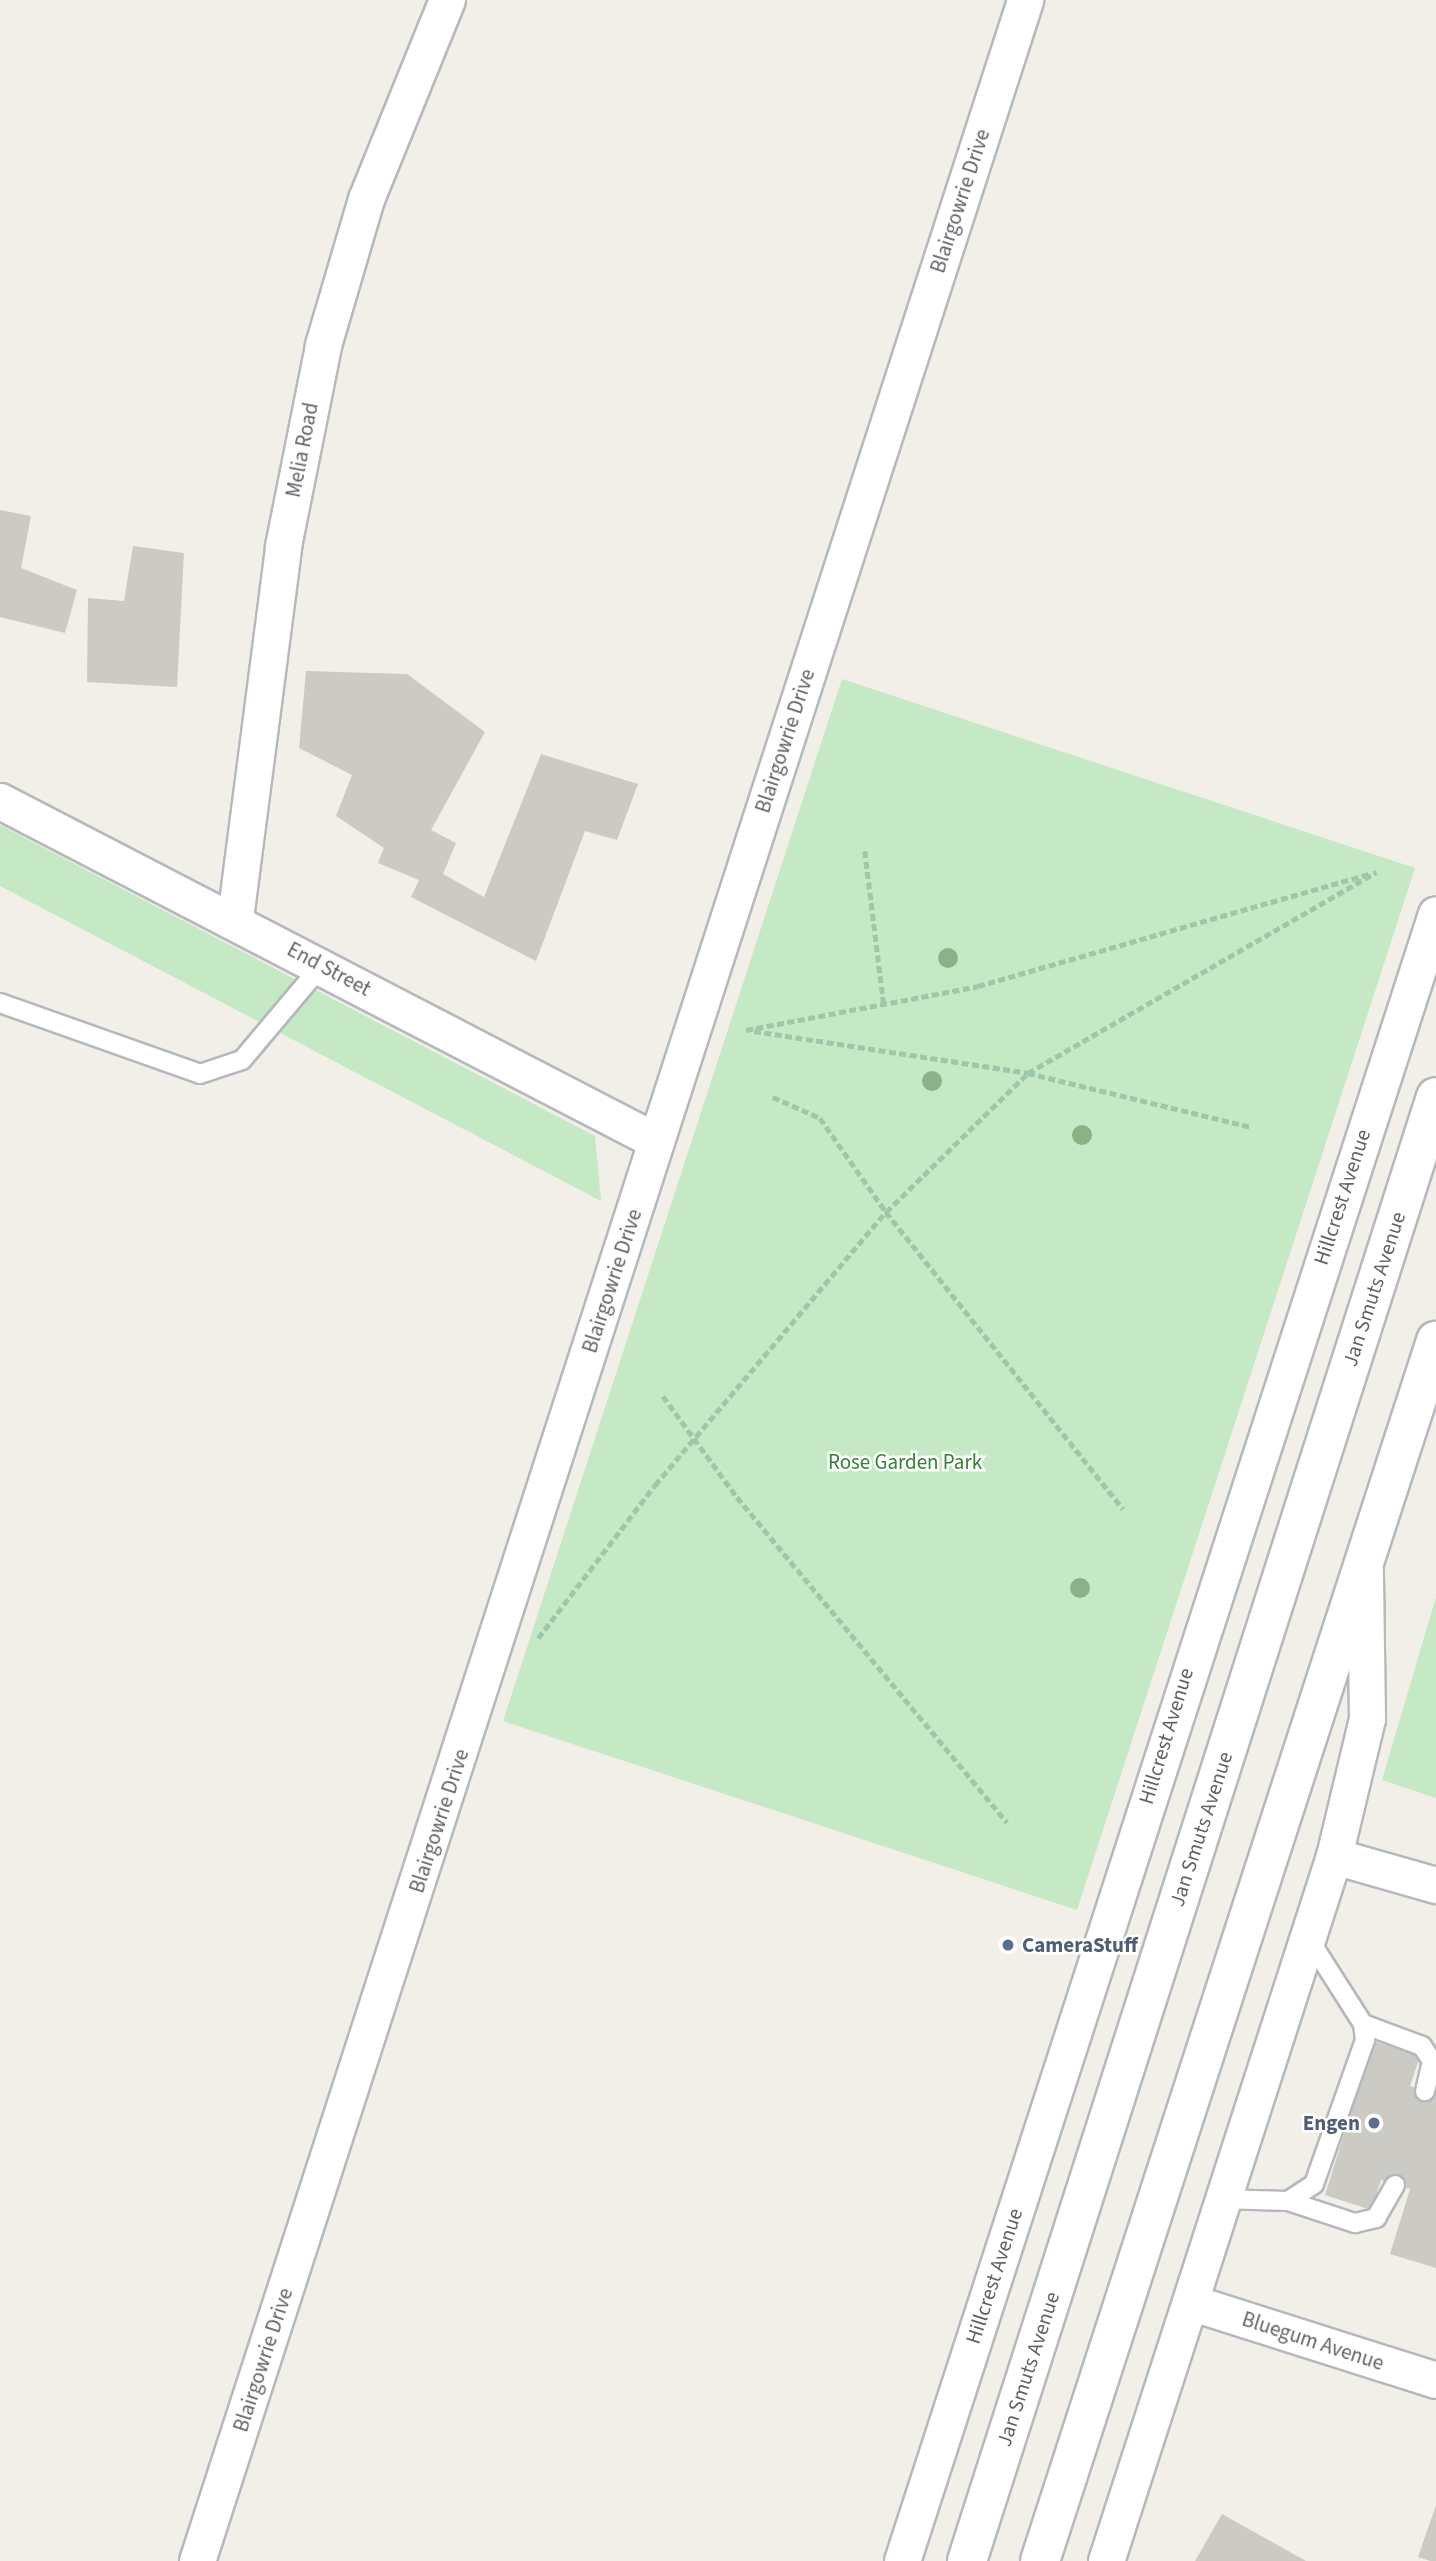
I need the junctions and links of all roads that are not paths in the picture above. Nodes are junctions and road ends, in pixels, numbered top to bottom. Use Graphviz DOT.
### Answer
graph roads {
  1 [pos="447,0"];
  2 [pos="1025,0"];
  3 [pos="0,801"];
  4 [pos="1436,914"];
  5 [pos="235,918"];
  6 [pos="322,965"];
  7 [pos="0,1003"];
  8 [pos="1436,1097"];
  9 [pos="656,1141"];
  10 [pos="1436,1341"];
  11 [pos="1365,1549"];
  12 [pos="1334,1856"];
  13 [pos="1436,1885"];
  14 [pos="1305,1933"];
  15 [pos="1363,2024"];
  16 [pos="1425,2091"];
  17 [pos="1395,2185"];
  18 [pos="1219,2200"];
  19 [pos="1288,2201"];
  20 [pos="1190,2302"];
  21 [pos="1436,2380"];
  22 [pos="197,2561"];
  23 [pos="902,2561"];
  24 [pos="967,2561"];
  25 [pos="1040,2561"];
  26 [pos="1106,2561"];
  1 -- 5 [label="street, Melia Road"];
  2 -- 9 [label="street, Blairgowrie Drive"];
  3 -- 5 [label="street, End Street"];
  4 -- 23 [label="street, Hillcrest Avenue"];
  5 -- 6 [label="street, End Street"];
  6 -- 7 [label="lane"];
  6 -- 9 [label="street, End Street"];
  8 -- 24 [label="main road, Jan Smuts Avenue"];
  9 -- 22 [label="street, Blairgowrie Drive"];
  10 -- 11 [label="main road"];
  11 -- 12 [label="street"];
  11 -- 25 [label="main road"];
  12 -- 13 [label="street"];
  12 -- 14 [label="street"];
  14 -- 15 [label="lane"];
  14 -- 18 [label="street"];
  15 -- 16 [label="lane"];
  15 -- 19 [label="lane"];
  17 -- 19 [label="lane"];
  18 -- 19 [label="lane"];
  18 -- 20 [label="street"];
  20 -- 21 [label="street, Bluegum Avenue"];
  20 -- 26 [label="street"];
}
